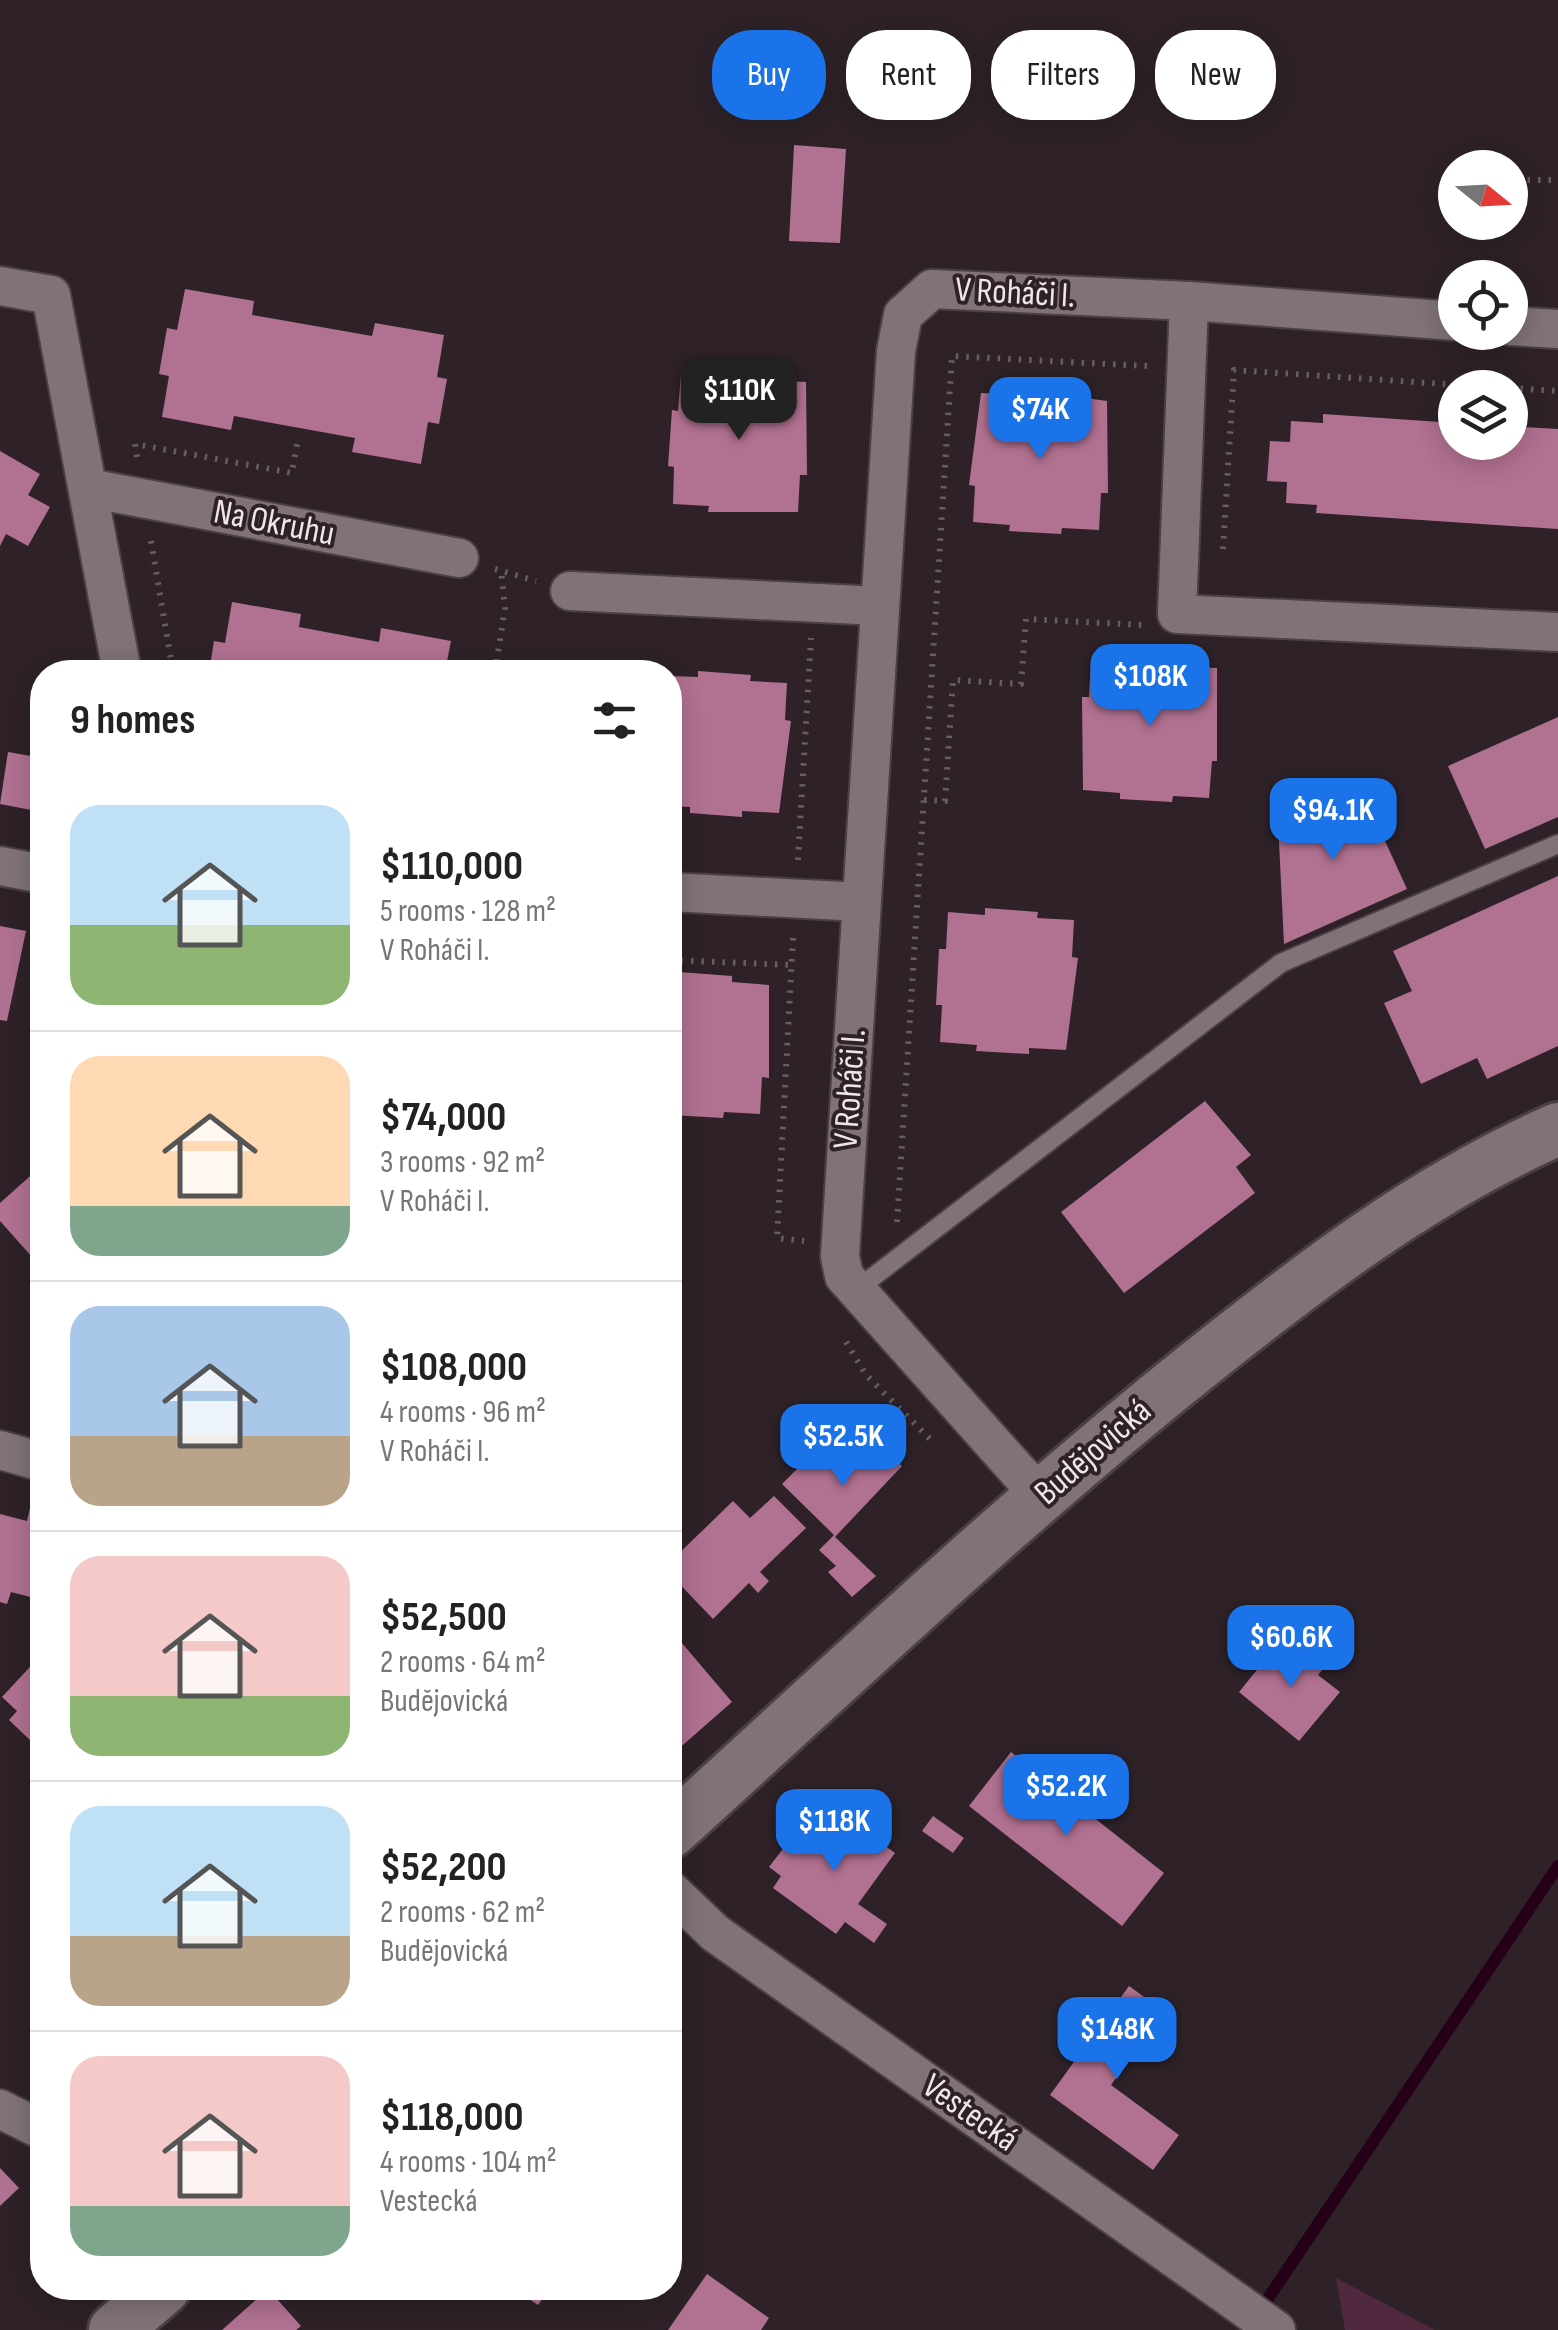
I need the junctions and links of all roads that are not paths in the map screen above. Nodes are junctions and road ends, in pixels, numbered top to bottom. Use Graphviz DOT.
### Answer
graph roads {
  1 [pos="0,286"];
  2 [pos="1190,302"];
  3 [pos="1438,320"];
  4 [pos="1528,327"];
  5 [pos="1558,329"];
  6 [pos="88,488"];
  7 [pos="459,558"];
  8 [pos="570,591"];
  9 [pos="880,606"];
  10 [pos="1558,632"];
  11 [pos="120,660"];
  12 [pos="1558,844"];
  13 [pos="0,866"];
  14 [pos="30,872"];
  15 [pos="682,893"];
  16 [pos="861,902"];
  17 [pos="1558,1129"];
  18 [pos="856,1290"];
  19 [pos="0,1450"];
  20 [pos="30,1459"];
  21 [pos="1041,1497"];
  22 [pos="682,1821"];
  23 [pos="682,1901"];
  24 [pos="0,2109"];
  25 [pos="30,2124"];
  26 [pos="150,2300"];
  27 [pos="1264,2322"];
  28 [pos="115,2330"];
  1 -- 6 [label="street"];
  2 -- 3 [label="street, V Roháči I."];
  2 -- 9 [label="street, V Roháči I."];
  2 -- 10 [label="street"];
  4 -- 5 [label="street"];
  6 -- 7 [label="street, Na Okruhu"];
  6 -- 11 [label="street"];
  8 -- 9 [label="street"];
  9 -- 16 [label="street, V Roháči I."];
  12 -- 18 [label="lane"];
  13 -- 14 [label="street"];
  15 -- 16 [label="street"];
  16 -- 18 [label="street, V Roháči I."];
  17 -- 21 [label="main road, Budějovická"];
  18 -- 21 [label="street, V Roháči I."];
  19 -- 20 [label="street"];
  21 -- 22 [label="main road, Budějovická"];
  23 -- 27 [label="street, Vestecká"];
  24 -- 25 [label="street"];
  26 -- 28 [label="main road"];
}
